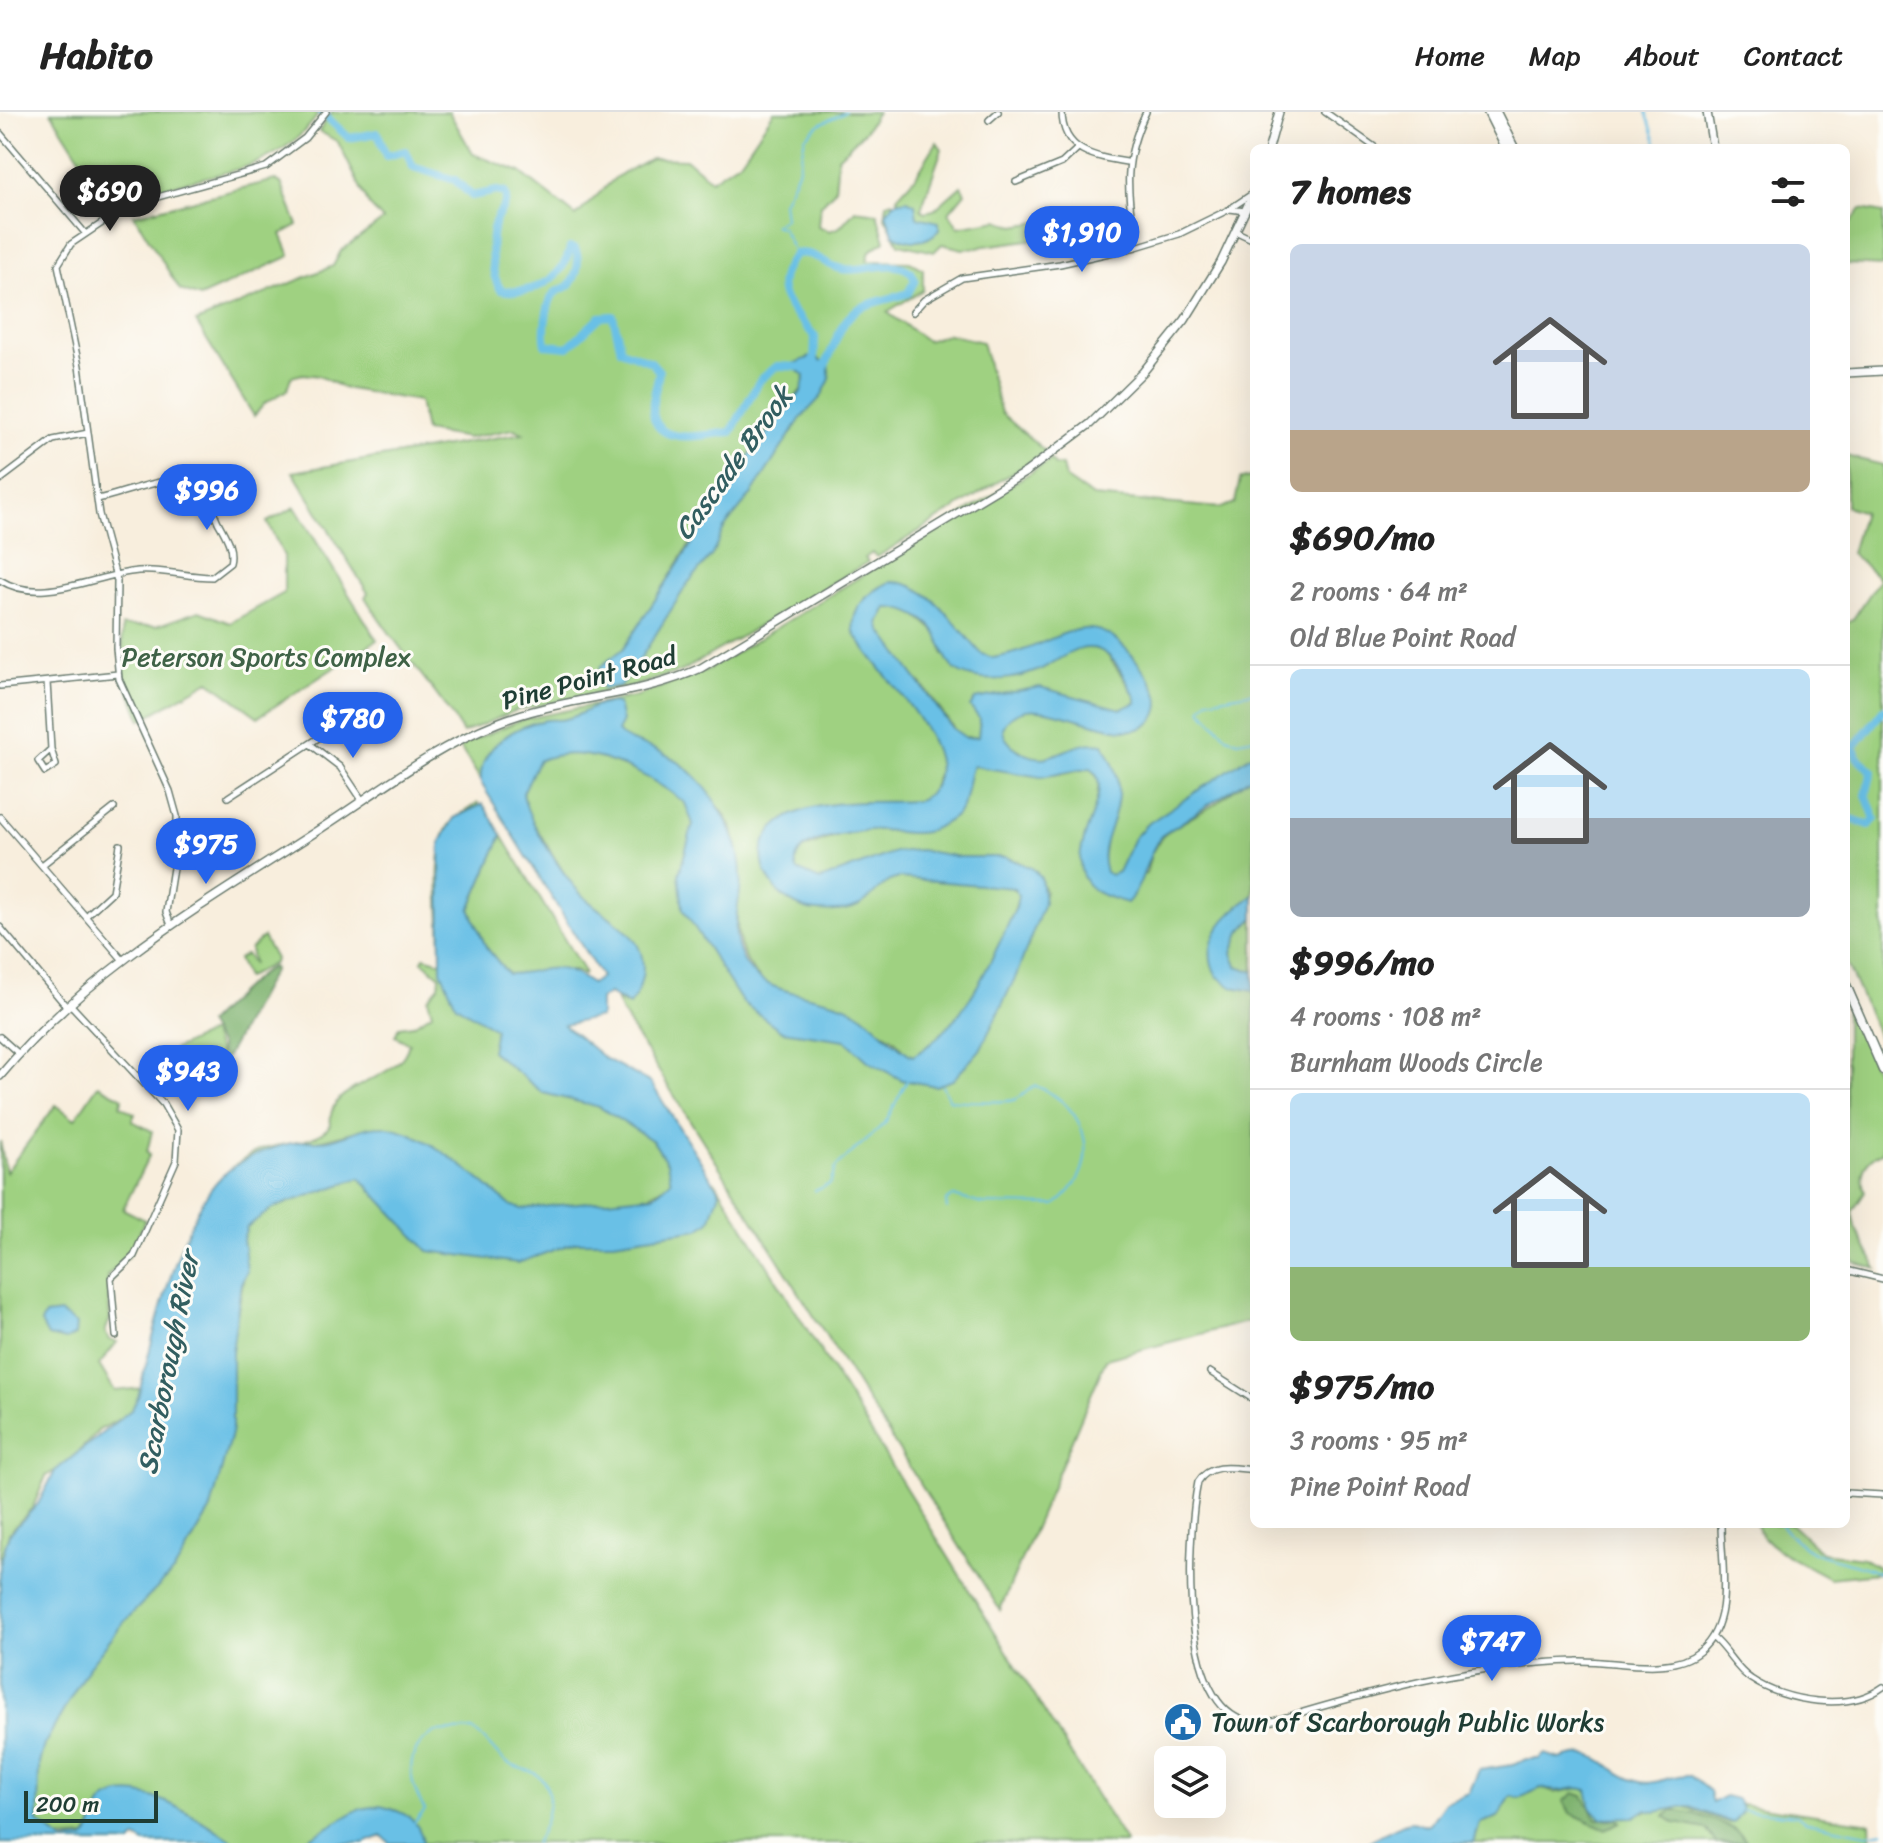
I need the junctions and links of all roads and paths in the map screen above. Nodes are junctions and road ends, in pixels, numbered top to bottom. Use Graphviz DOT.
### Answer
graph roads {
  1 [pos="326,112"];
  2 [pos="998,112"];
  3 [pos="1062,112"];
  4 [pos="1146,112"];
  5 [pos="1279,112"];
  6 [pos="1325,112"];
  7 [pos="1488,112"];
  8 [pos="1496,112"];
  9 [pos="1707,112"];
  10 [pos="1336,115"];
  11 [pos="989,120"];
  12 [pos="0,133"];
  13 [pos="1270,144"];
  14 [pos="1371,144"];
  15 [pos="1504,144"];
  16 [pos="1512,144"];
  17 [pos="1712,144"];
  18 [pos="1077,149"];
  19 [pos="1127,162"];
  20 [pos="1026,169"];
  21 [pos="1029,177"];
  22 [pos="1016,182"];
  23 [pos="1250,195"];
  24 [pos="1250,201"];
  25 [pos="1230,209"];
  26 [pos="1245,212"];
  27 [pos="1237,232"];
  28 [pos="85,233"];
  29 [pos="1250,238"];
  30 [pos="1136,247"];
  31 [pos="913,312"];
  32 [pos="1883,371"];
  33 [pos="1850,374"];
  34 [pos="88,433"];
  35 [pos="0,480"];
  36 [pos="97,499"];
  37 [pos="116,575"];
  38 [pos="0,580"];
  39 [pos="118,674"];
  40 [pos="47,682"];
  41 [pos="0,686"];
  42 [pos="366,707"];
  43 [pos="310,744"];
  44 [pos="51,749"];
  45 [pos="228,797"];
  46 [pos="363,801"];
  47 [pos="114,808"];
  48 [pos="0,817"];
  49 [pos="120,845"];
  50 [pos="42,865"];
  51 [pos="86,916"];
  52 [pos="171,925"];
  53 [pos="0,927"];
  54 [pos="122,959"];
  55 [pos="1850,994"];
  56 [pos="68,1004"];
  57 [pos="0,1037"];
  58 [pos="19,1054"];
  59 [pos="1883,1070"];
  60 [pos="0,1076"];
  61 [pos="1850,1271"];
  62 [pos="1883,1279"];
  63 [pos="107,1326"];
  64 [pos="115,1326"];
  65 [pos="116,1336"];
  66 [pos="1210,1372"];
  67 [pos="1250,1397"];
  68 [pos="1250,1470"];
  69 [pos="1850,1493"];
  70 [pos="1883,1495"];
  71 [pos="1721,1528"];
  72 [pos="1712,1637"];
  73 [pos="1883,1687"];
  1 -- 28 [label="street"];
  2 -- 11 [label="street"];
  3 -- 18 [label="street"];
  4 -- 19 [label="street"];
  5 -- 13 [label="main road"];
  6 -- 10 [label="street"];
  7 -- 15 [label="main road"];
  8 -- 16 [label="main road"];
  9 -- 17 [label="main road"];
  10 -- 14 [label="street"];
  12 -- 28 [label="street"];
  18 -- 19 [label="street"];
  18 -- 21 [label="street"];
  19 -- 30 [label="street"];
  20 -- 21 [label="street"];
  21 -- 22 [label="street"];
  23 -- 25 [label="street"];
  24 -- 26 [label="main road, Pine Point Road"];
  25 -- 26 [label="street"];
  25 -- 30 [label="street"];
  26 -- 27 [label="main road, Pine Point Road"];
  27 -- 29 [label="street"];
  27 -- 46 [label="main road, Pine Point Road"];
  28 -- 34 [label="street"];
  30 -- 31 [label="street"];
  32 -- 33 [label="main road"];
  34 -- 35 [label="street"];
  34 -- 36 [label="street"];
  36 -- 37 [label="street"];
  36 -- 37 [label="street"];
  37 -- 38 [label="street"];
  37 -- 39 [label="street"];
  39 -- 40 [label="street"];
  39 -- 52 [label="street"];
  40 -- 41 [label="street"];
  40 -- 44 [label="street"];
  42 -- 43 [label="street"];
  43 -- 45 [label="street"];
  43 -- 46 [label="street"];
  44 -- 44 [label="street"];
  46 -- 52 [label="main road, Pine Point Road"];
  47 -- 50 [label="street"];
  48 -- 50 [label="street"];
  49 -- 51 [label="street"];
  50 -- 51 [label="street"];
  51 -- 54 [label="street"];
  52 -- 54 [label="main road, Pine Point Road"];
  53 -- 56 [label="street"];
  54 -- 56 [label="main road, Pine Point Road"];
  55 -- 59 [label="main road"];
  56 -- 58 [label="main road, Pine Point Road"];
  56 -- 64 [label="street"];
  57 -- 58 [label="street"];
  58 -- 60 [label="main road, Pine Point Road"];
  61 -- 62 [label="street"];
  63 -- 64 [label="street"];
  64 -- 65 [label="street"];
  66 -- 67 [label="street"];
  68 -- 72 [label="street"];
  69 -- 70 [label="street"];
  71 -- 72 [label="street"];
  72 -- 73 [label="street"];
}
